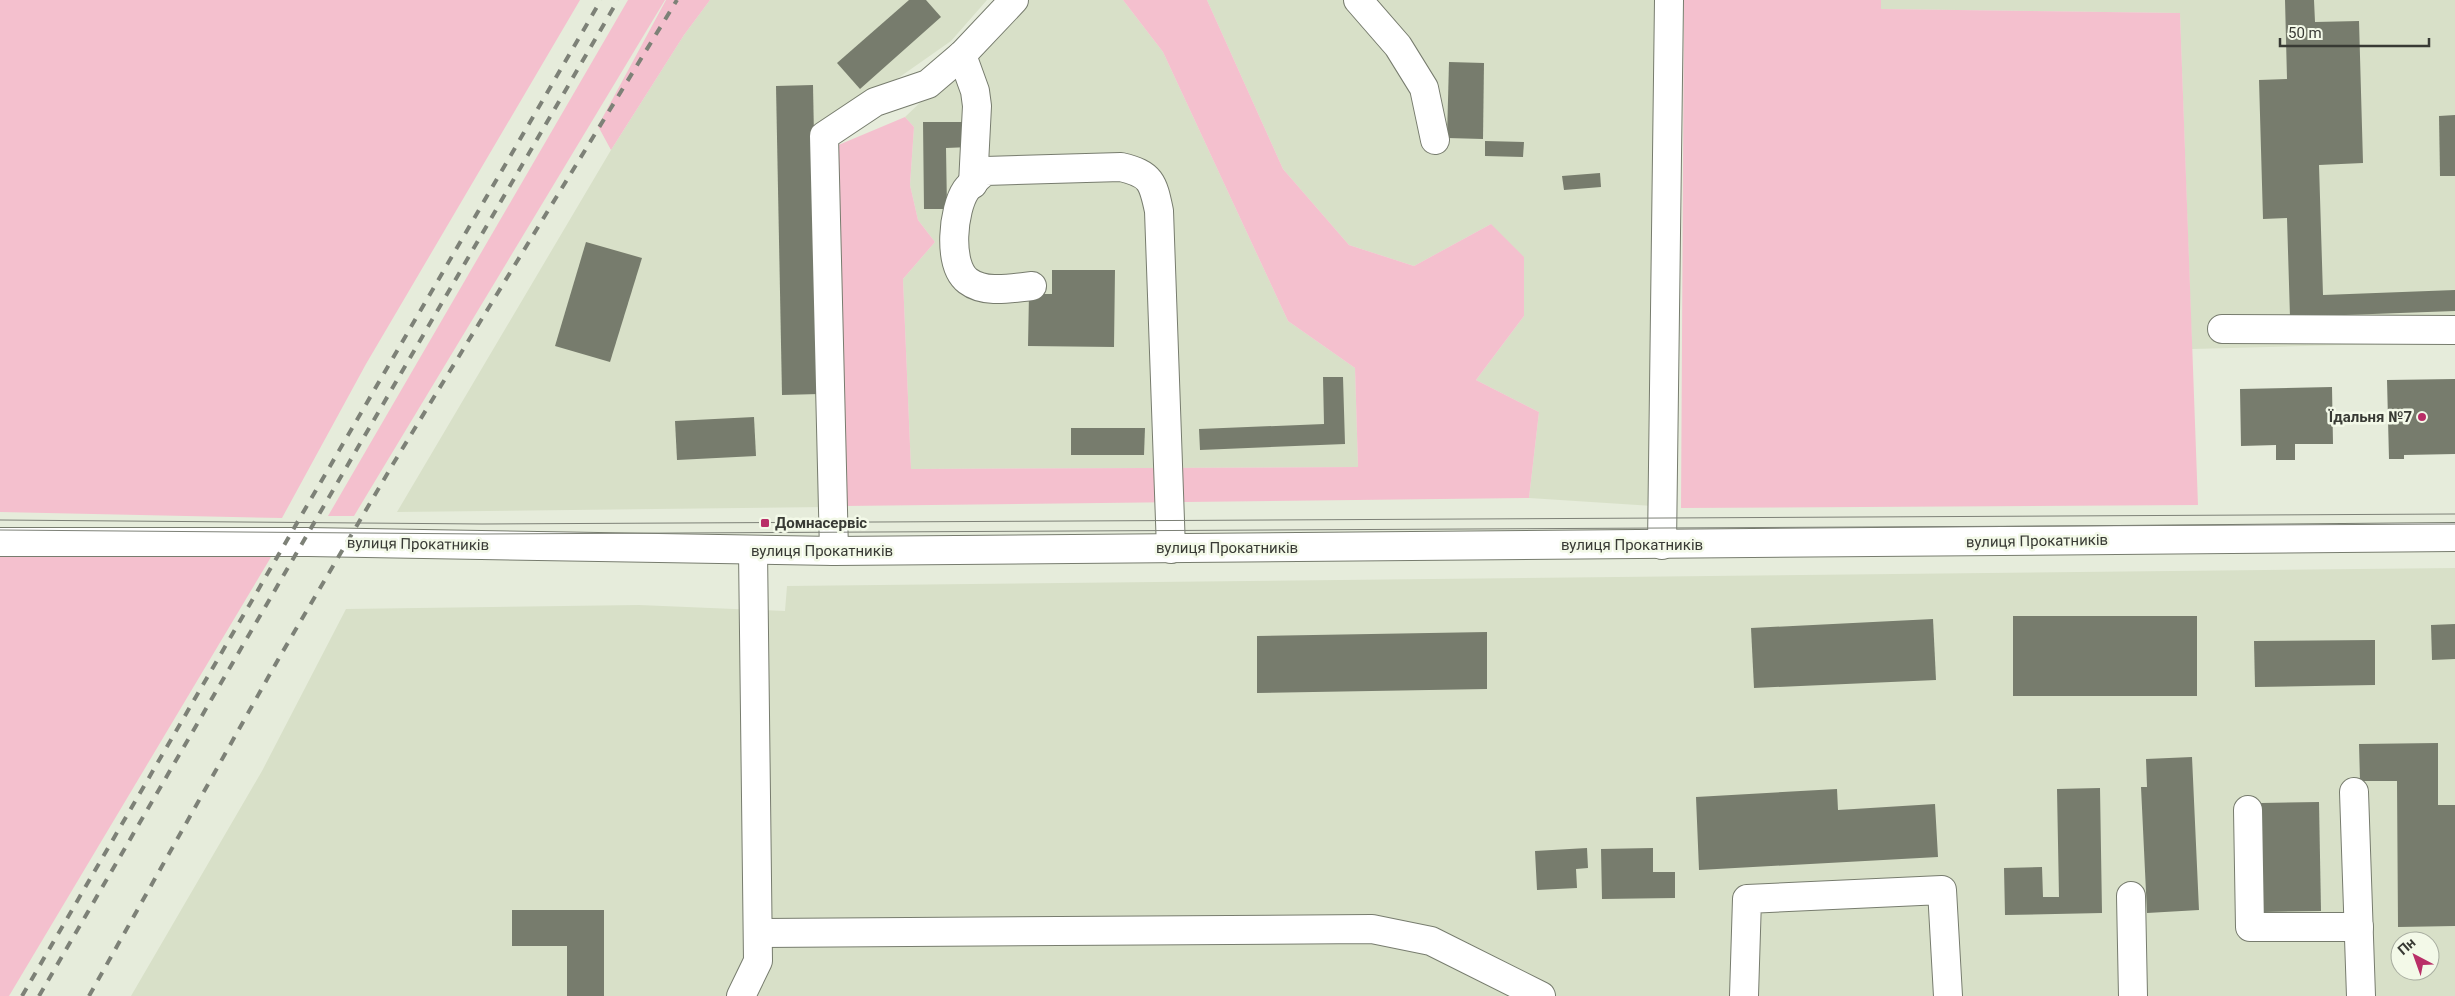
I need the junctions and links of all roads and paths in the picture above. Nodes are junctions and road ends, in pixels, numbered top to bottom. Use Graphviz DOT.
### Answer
graph roads {
  1 [pos="1014,0"];
  2 [pos="1358,0"];
  3 [pos="1670,0"];
  4 [pos="962,55"];
  5 [pos="1435,140"];
  6 [pos="972,184"];
  7 [pos="1032,286"];
  8 [pos="2222,329"];
  9 [pos="2455,330"];
  10 [pos="2455,537"];
  11 [pos="0,542"];
  12 [pos="1662,545"];
  13 [pos="1171,549"];
  14 [pos="753,550"];
  15 [pos="834,551"];
  16 [pos="2354,792"];
  17 [pos="2248,810"];
  18 [pos="2131,896"];
  19 [pos="2359,927"];
  20 [pos="758,933"];
  21 [pos="741,996"];
  22 [pos="1541,996"];
  23 [pos="1744,996"];
  24 [pos="1948,996"];
  25 [pos="2133,996"];
  26 [pos="2361,996"];
  1 -- 4 [label="street"];
  2 -- 5 [label="street"];
  3 -- 12 [label="street"];
  4 -- 6 [label="street"];
  4 -- 15 [label="street"];
  6 -- 7 [label="street"];
  6 -- 13 [label="street"];
  8 -- 9 [label="street"];
  10 -- 12 [label="street, вулиця Прокатників"];
  11 -- 14 [label="street, вулиця Прокатників"];
  12 -- 13 [label="street, вулиця Прокатників"];
  13 -- 15 [label="street, вулиця Прокатників"];
  14 -- 15 [label="street, вулиця Прокатників"];
  14 -- 20 [label="street"];
  16 -- 19 [label="street"];
  17 -- 19 [label="street"];
  18 -- 25 [label="street"];
  19 -- 26 [label="street"];
  20 -- 21 [label="street"];
  20 -- 22 [label="street"];
  23 -- 24 [label="street"];
}
